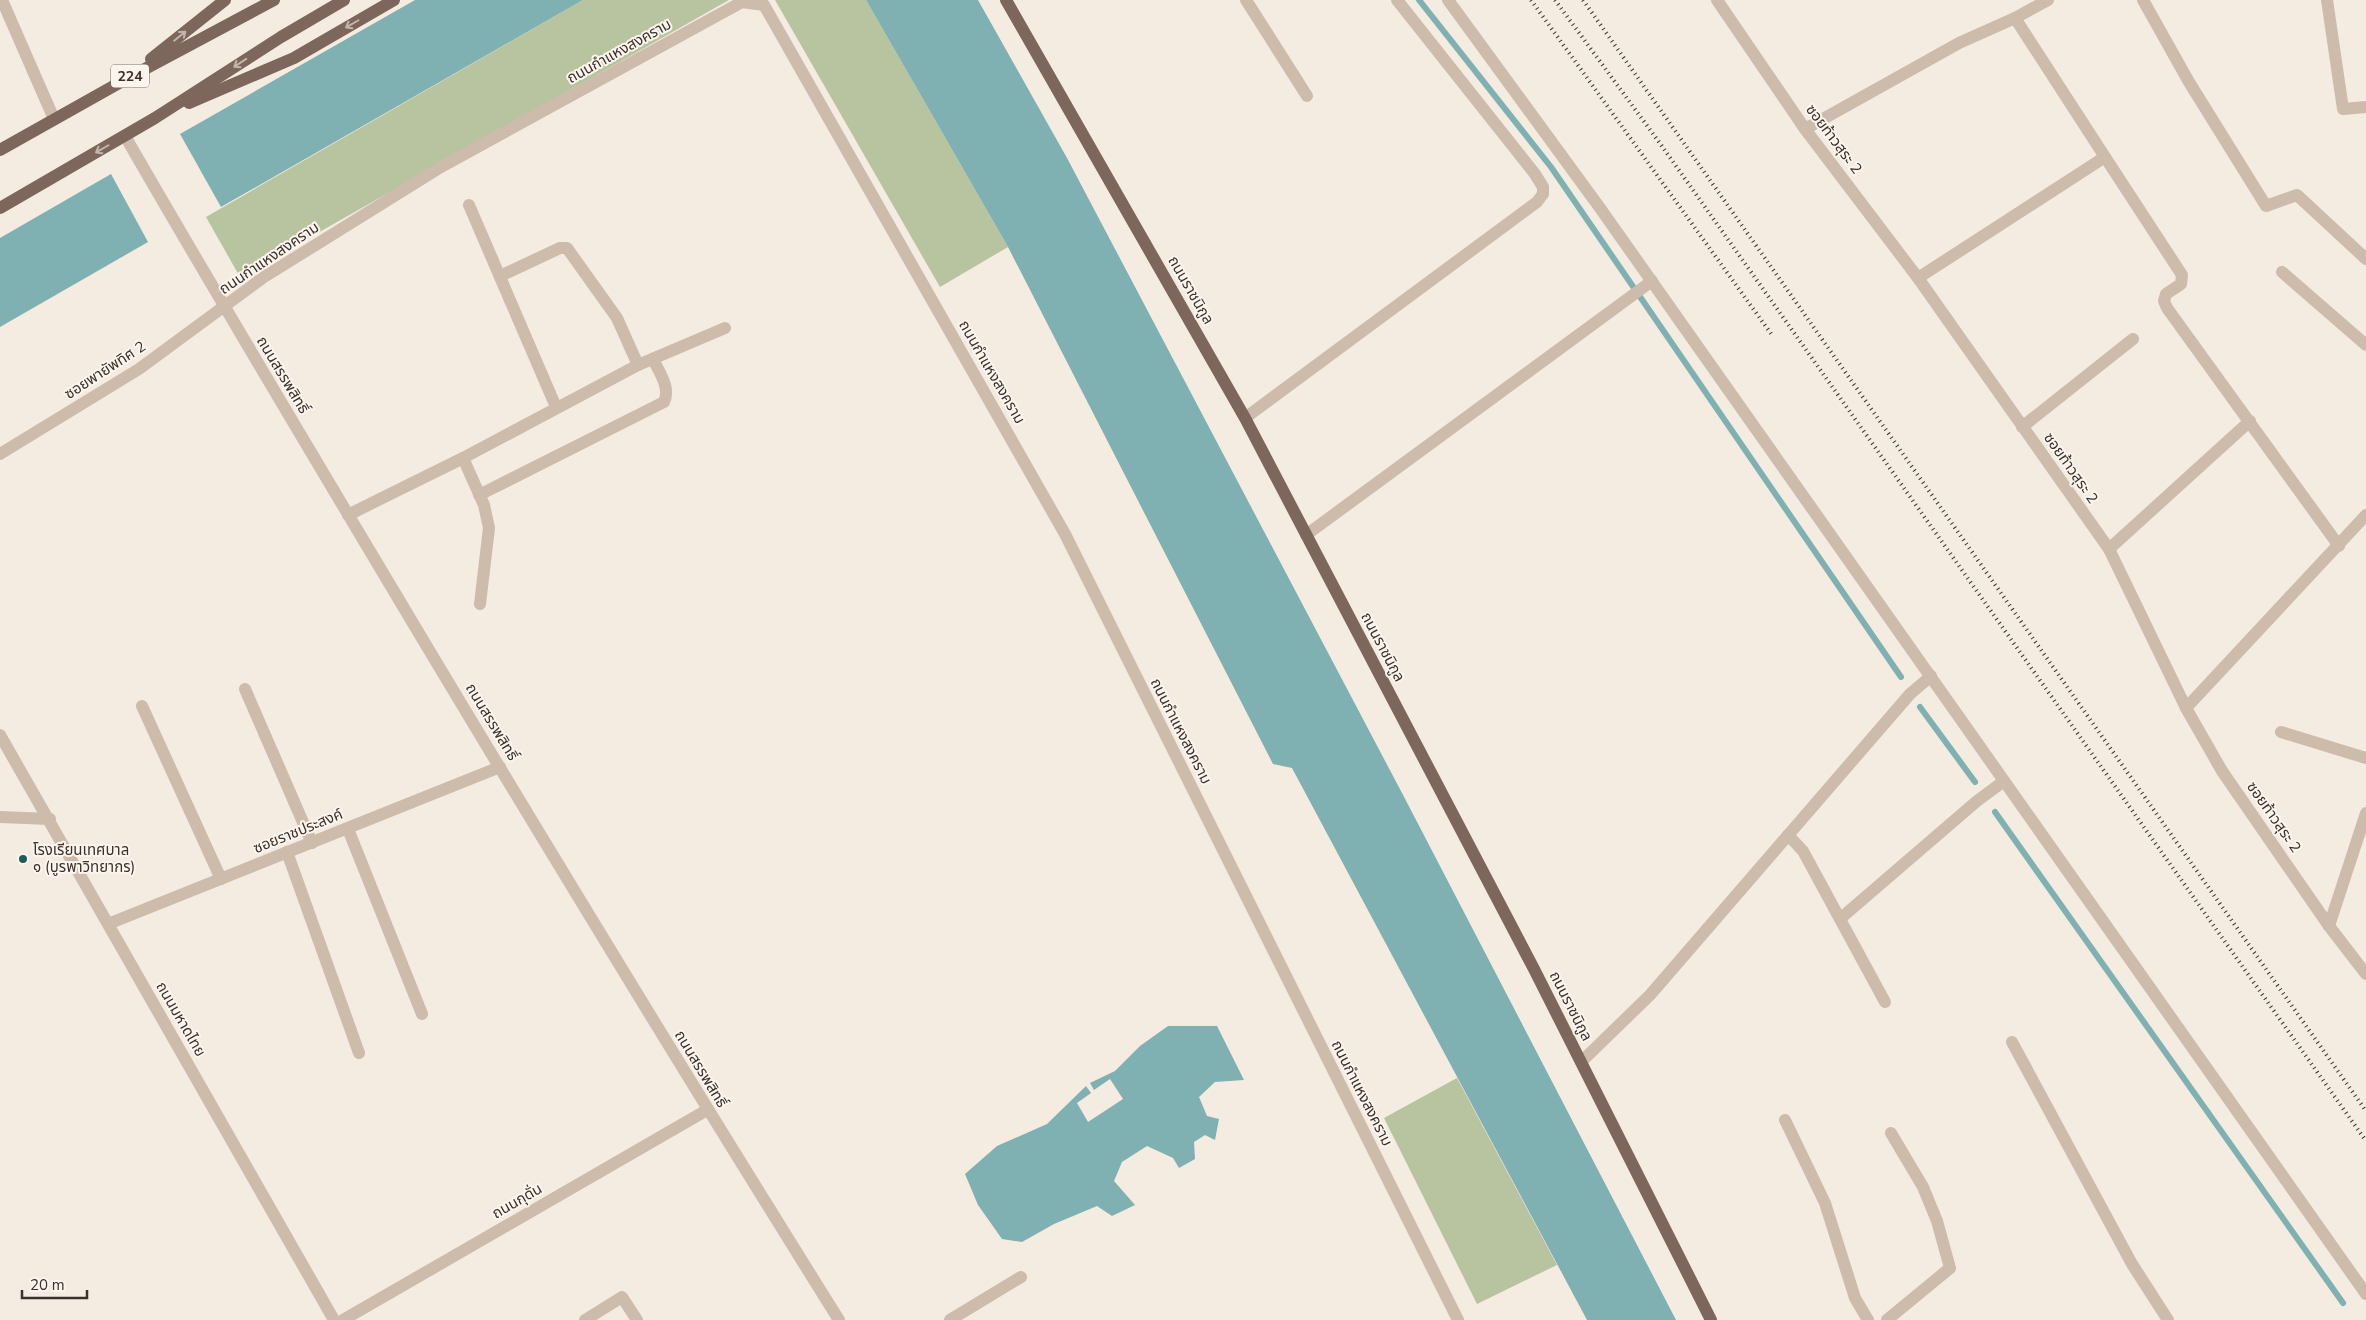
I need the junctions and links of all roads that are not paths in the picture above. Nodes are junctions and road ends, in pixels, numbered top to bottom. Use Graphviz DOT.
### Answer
graph roads {
  1 [pos="2,0"];
  2 [pos="225,0"];
  3 [pos="344,0"];
  4 [pos="394,0"];
  5 [pos="1006,0"];
  6 [pos="1246,0"];
  7 [pos="1397,0"];
  8 [pos="1448,0"];
  9 [pos="1717,0"];
  10 [pos="2048,0"];
  11 [pos="2143,0"];
  12 [pos="2327,0"];
  13 [pos="268,3"];
  14 [pos="2015,18"];
  15 [pos="128,78"];
  16 [pos="1308,96"];
  17 [pos="2366,107"];
  18 [pos="155,118"];
  19 [pos="54,119"];
  20 [pos="1805,129"];
  21 [pos="125,136"];
  22 [pos="0,150"];
  23 [pos="2105,157"];
  24 [pos="469,205"];
  25 [pos="0,208"];
  26 [pos="2366,259"];
  27 [pos="2282,272"];
  28 [pos="500,276"];
  29 [pos="1918,278"];
  30 [pos="1650,283"];
  31 [pos="224,308"];
  32 [pos="725,328"];
  33 [pos="2133,339"];
  34 [pos="2366,345"];
  35 [pos="653,359"];
  36 [pos="638,365"];
  37 [pos="556,407"];
  38 [pos="1245,418"];
  39 [pos="2250,420"];
  40 [pos="2022,427"];
  41 [pos="0,454"];
  42 [pos="463,458"];
  43 [pos="479,495"];
  44 [pos="348,515"];
  45 [pos="2366,515"];
  46 [pos="1306,534"];
  47 [pos="2339,546"];
  48 [pos="2109,549"];
  49 [pos="480,604"];
  50 [pos="1931,676"];
  51 [pos="245,688"];
  52 [pos="142,706"];
  53 [pos="2186,708"];
  54 [pos="2281,732"];
  55 [pos="0,735"];
  56 [pos="2366,758"];
  57 [pos="500,767"];
  58 [pos="2004,781"];
  59 [pos="2366,813"];
  60 [pos="0,817"];
  61 [pos="50,819"];
  62 [pos="348,829"];
  63 [pos="1788,834"];
  64 [pos="312,843"];
  65 [pos="287,852"];
  66 [pos="221,879"];
  67 [pos="1841,918"];
  68 [pos="108,924"];
  69 [pos="2329,926"];
  70 [pos="2366,974"];
  71 [pos="1885,1002"];
  72 [pos="422,1014"];
  73 [pos="2012,1042"];
  74 [pos="359,1053"];
  75 [pos="1581,1062"];
  76 [pos="707,1110"];
  77 [pos="1785,1120"];
  78 [pos="1891,1133"];
  79 [pos="1021,1277"];
  80 [pos="2366,1294"];
  81 [pos="334,1320"];
  82 [pos="344,1320"];
  83 [pos="585,1320"];
  84 [pos="636,1320"];
  85 [pos="839,1320"];
  86 [pos="950,1320"];
  87 [pos="1458,1320"];
  88 [pos="1711,1320"];
  89 [pos="1868,1320"];
  90 [pos="1887,1320"];
  91 [pos="2168,1320"];
  1 -- 19 [label="street"];
  15 -- 2 [label="main road, one-way"];
  3 -- 18 [label="main road, one-way"];
  4 -- 18 [label="main road, one-way"];
  5 -- 38 [label="main road, ถนนราชนิกูล"];
  6 -- 16 [label="street"];
  7 -- 38 [label="street"];
  8 -- 30 [label="street"];
  9 -- 20 [label="street, ซอยท้าวสุระ 2"];
  10 -- 14 [label="street"];
  11 -- 26 [label="street"];
  12 -- 17 [label="street"];
  13 -- 15 [label="main road, 224"];
  14 -- 20 [label="street"];
  14 -- 23 [label="street"];
  15 -- 19 [label="main road, 224"];
  18 -- 21 [label="main road"];
  19 -- 22 [label="main road, 224"];
  20 -- 29 [label="street, ซอยท้าวสุระ 2"];
  21 -- 25 [label="main road, one-way"];
  21 -- 31 [label="street, ถนนสรรพสิทธิ์"];
  23 -- 29 [label="street"];
  23 -- 39 [label="street"];
  24 -- 28 [label="street"];
  27 -- 34 [label="street"];
  28 -- 36 [label="street"];
  28 -- 37 [label="street"];
  29 -- 40 [label="street, ซอยท้าวสุระ 2"];
  30 -- 46 [label="street"];
  30 -- 50 [label="street"];
  31 -- 41 [label="street, ซอยพายัพทิศ 2"];
  31 -- 44 [label="street, ถนนสรรพสิทธิ์"];
  31 -- 87 [label="street, ถนนกำแหงสงคราม"];
  32 -- 35 [label="street"];
  33 -- 40 [label="street"];
  35 -- 36 [label="street"];
  35 -- 43 [label="street"];
  36 -- 37 [label="street"];
  37 -- 42 [label="street"];
  38 -- 46 [label="main road, ถนนราชนิกูล"];
  39 -- 47 [label="street"];
  39 -- 48 [label="street"];
  40 -- 48 [label="street, ซอยท้าวสุระ 2"];
  42 -- 43 [label="street"];
  42 -- 44 [label="street"];
  43 -- 49 [label="street"];
  44 -- 57 [label="street, ถนนสรรพสิทธิ์"];
  45 -- 47 [label="street"];
  46 -- 75 [label="main road, ถนนราชนิกูล"];
  47 -- 53 [label="street"];
  48 -- 53 [label="street, ซอยท้าวสุระ 2"];
  50 -- 58 [label="street"];
  50 -- 63 [label="street"];
  51 -- 64 [label="street"];
  52 -- 66 [label="street"];
  53 -- 69 [label="street, ซอยท้าวสุระ 2"];
  54 -- 56 [label="street"];
  55 -- 61 [label="street, ถนนมหาดไทย"];
  57 -- 62 [label="street, ซอยราชประสงค์"];
  57 -- 76 [label="street, ถนนสรรพสิทธิ์"];
  58 -- 67 [label="street"];
  58 -- 80 [label="street"];
  59 -- 69 [label="street"];
  60 -- 61 [label="street"];
  61 -- 68 [label="street, ถนนมหาดไทย"];
  62 -- 64 [label="street, ซอยราชประสงค์"];
  62 -- 72 [label="street"];
  63 -- 67 [label="street"];
  63 -- 75 [label="street"];
  64 -- 65 [label="street, ซอยราชประสงค์"];
  65 -- 66 [label="street, ซอยราชประสงค์"];
  65 -- 74 [label="street"];
  66 -- 68 [label="street, ซอยราชประสงค์"];
  67 -- 71 [label="street"];
  68 -- 81 [label="street, ถนนมหาดไทย"];
  69 -- 70 [label="street, ซอยท้าวสุระ 2"];
  73 -- 91 [label="street"];
  75 -- 88 [label="main road, ถนนราชนิกูล"];
  76 -- 82 [label="street, ถนนกุดั่น"];
  76 -- 85 [label="street, ถนนสรรพสิทธิ์"];
  77 -- 89 [label="street"];
  78 -- 90 [label="street"];
  79 -- 86 [label="street"];
  83 -- 84 [label="street"];
}
